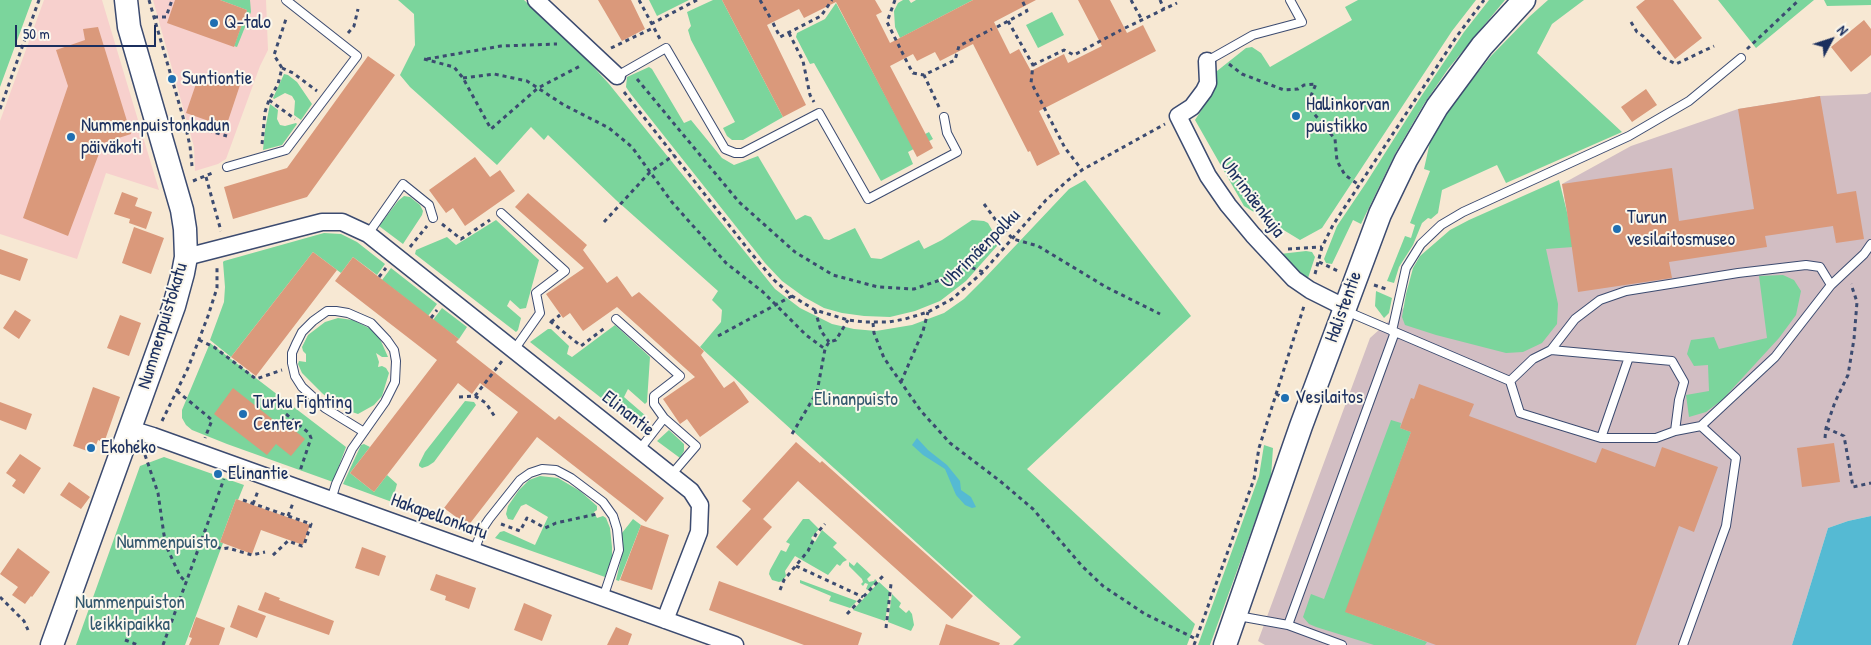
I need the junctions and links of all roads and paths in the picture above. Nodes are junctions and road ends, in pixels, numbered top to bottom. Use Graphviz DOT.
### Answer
graph roads {
  1 [pos="39,0"];
  2 [pos="126,0"];
  3 [pos="149,0"];
  4 [pos="172,0"];
  5 [pos="536,0"];
  6 [pos="639,0"];
  7 [pos="697,0"];
  8 [pos="760,0"];
  9 [pos="832,0"];
  10 [pos="895,0"];
  11 [pos="1022,0"];
  12 [pos="1131,0"];
  13 [pos="1160,0"];
  14 [pos="1290,0"];
  15 [pos="1484,0"];
  16 [pos="1524,0"];
  17 [pos="1800,0"];
  18 [pos="289,2"];
  19 [pos="1177,3"];
  20 [pos="358,9"];
  21 [pos="1164,9"];
  22 [pos="154,17"];
  23 [pos="1142,20"];
  24 [pos="1008,21"];
  25 [pos="1631,22"];
  26 [pos="996,27"];
  27 [pos="653,28"];
  28 [pos="992,30"];
  29 [pos="788,32"];
  30 [pos="583,42"];
  31 [pos="340,43"];
  32 [pos="1714,46"];
  33 [pos="598,56"];
  34 [pos="1214,57"];
  35 [pos="1740,58"];
  36 [pos="1033,65"];
  37 [pos="282,68"];
  38 [pos="623,72"];
  39 [pos="924,76"];
  40 [pos="463,78"];
  41 [pos="538,88"];
  42 [pos="326,97"];
  43 [pos="269,100"];
  44 [pos="0,108"];
  45 [pos="819,113"];
  46 [pos="1178,116"];
  47 [pos="944,117"];
  48 [pos="185,124"];
  49 [pos="304,126"];
  50 [pos="227,136"];
  51 [pos="674,155"];
  52 [pos="261,157"];
  53 [pos="227,166"];
  54 [pos="192,169"];
  55 [pos="1082,170"];
  56 [pos="650,172"];
  57 [pos="206,177"];
  58 [pos="1359,185"];
  59 [pos="195,188"];
  60 [pos="984,204"];
  61 [pos="501,213"];
  62 [pos="433,218"];
  63 [pos="604,222"];
  64 [pos="368,234"];
  65 [pos="223,236"];
  66 [pos="461,239"];
  67 [pos="1013,239"];
  68 [pos="1871,244"];
  69 [pos="186,257"];
  70 [pos="218,261"];
  71 [pos="1319,262"];
  72 [pos="385,269"];
  73 [pos="1846,269"];
  74 [pos="983,272"];
  75 [pos="1339,272"];
  76 [pos="379,277"];
  77 [pos="1313,280"];
  78 [pos="1831,284"];
  79 [pos="1378,287"];
  80 [pos="1384,289"];
  81 [pos="792,296"];
  82 [pos="1306,302"];
  83 [pos="776,306"];
  84 [pos="1344,308"];
  85 [pos="438,309"];
  86 [pos="815,310"];
  87 [pos="928,312"];
  88 [pos="1160,314"];
  89 [pos="560,315"];
  90 [pos="431,318"];
  91 [pos="616,319"];
  92 [pos="848,320"];
  93 [pos="551,322"];
  94 [pos="873,322"];
  95 [pos="558,327"];
  96 [pos="1393,332"];
  97 [pos="718,336"];
  98 [pos="199,340"];
  99 [pos="829,342"];
  100 [pos="825,349"];
  101 [pos="1552,350"];
  102 [pos="510,352"];
  103 [pos="1629,357"];
  104 [pos="293,366"];
  105 [pos="901,382"];
  106 [pos="1510,382"];
  107 [pos="178,391"];
  108 [pos="1276,394"];
  109 [pos="474,396"];
  110 [pos="459,397"];
  111 [pos="1285,398"];
  112 [pos="286,414"];
  113 [pos="495,417"];
  114 [pos="664,418"];
  115 [pos="160,424"];
  116 [pos="1701,426"];
  117 [pos="1826,428"];
  118 [pos="130,429"];
  119 [pos="1675,431"];
  120 [pos="364,432"];
  121 [pos="792,434"];
  122 [pos="204,438"];
  123 [pos="1602,438"];
  124 [pos="1825,438"];
  125 [pos="640,449"];
  126 [pos="144,455"];
  127 [pos="300,472"];
  128 [pos="672,474"];
  129 [pos="225,476"];
  130 [pos="1871,483"];
  131 [pos="258,489"];
  132 [pos="243,500"];
  133 [pos="331,500"];
  134 [pos="294,502"];
  135 [pos="253,504"];
  136 [pos="594,515"];
  137 [pos="288,516"];
  138 [pos="488,520"];
  139 [pos="825,524"];
  140 [pos="202,542"];
  141 [pos="474,551"];
  142 [pos="265,552"];
  143 [pos="272,556"];
  144 [pos="796,566"];
  145 [pos="883,576"];
  146 [pos="187,583"];
  147 [pos="892,584"];
  148 [pos="780,590"];
  149 [pos="0,597"];
  150 [pos="862,597"];
  151 [pos="603,598"];
  152 [pos="846,614"];
  153 [pos="1236,615"];
  154 [pos="665,620"];
  155 [pos="1288,626"];
  156 [pos="886,628"];
  157 [pos="28,630"];
  158 [pos="1196,639"];
  159 [pos="125,640"];
  160 [pos="52,645"];
  161 [pos="138,645"];
  162 [pos="164,645"];
  163 [pos="735,645"];
  164 [pos="1194,645"];
  165 [pos="1225,645"];
  166 [pos="1342,645"];
  167 [pos="1683,645"];
  1 -- 44 [label="path"];
  2 -- 69 [label="street, Nummenpuistokatu"];
  3 -- 22 [label="path"];
  4 -- 22 [label="path"];
  5 -- 30 [label="street"];
  6 -- 7 [label="path"];
  8 -- 29 [label="path"];
  9 -- 29 [label="path"];
  10 -- 39 [label="path"];
  11 -- 24 [label="path"];
  12 -- 23 [label="path"];
  13 -- 21 [label="path"];
  14 -- 34 [label="lane"];
  15 -- 58 [label="path"];
  16 -- 84 [label="street, Halistentie"];
  17 -- 35 [label="path"];
  18 -- 31 [label="lane"];
  18 -- 37 [label="path"];
  19 -- 21 [label="path"];
  20 -- 31 [label="path"];
  21 -- 23 [label="path"];
  22 -- 48 [label="path"];
  23 -- 36 [label="path"];
  24 -- 26 [label="path"];
  24 -- 36 [label="path"];
  25 -- 32 [label="path"];
  27 -- 33 [label="path"];
  28 -- 39 [label="path"];
  29 -- 45 [label="path"];
  30 -- 33 [label="street"];
  30 -- 40 [label="path"];
  31 -- 42 [label="lane"];
  33 -- 38 [label="street"];
  33 -- 41 [label="path"];
  34 -- 46 [label="street"];
  34 -- 58 [label="path"];
  35 -- 96 [label="lane"];
  36 -- 55 [label="path"];
  37 -- 42 [label="path"];
  37 -- 43 [label="path"];
  38 -- 45 [label="lane"];
  38 -- 51 [label="path, Uhrimäenpolku"];
  38 -- 74 [label="path"];
  39 -- 47 [label="path"];
  40 -- 41 [label="path"];
  40 -- 41 [label="path"];
  41 -- 56 [label="path"];
  42 -- 49 [label="lane"];
  43 -- 49 [label="path"];
  43 -- 52 [label="path"];
  45 -- 47 [label="lane"];
  46 -- 55 [label="path, Uhrimäenpolku"];
  46 -- 84 [label="street, Uhrimäenkuja"];
  48 -- 50 [label="path"];
  48 -- 54 [label="path"];
  49 -- 52 [label="lane"];
  51 -- 56 [label="path"];
  51 -- 81 [label="path, Uhrimäenpolku"];
  52 -- 53 [label="lane"];
  53 -- 57 [label="path"];
  55 -- 67 [label="path, Uhrimäenpolku"];
  56 -- 63 [label="path"];
  56 -- 83 [label="path"];
  57 -- 59 [label="path"];
  57 -- 65 [label="path"];
  58 -- 71 [label="path"];
  60 -- 67 [label="path"];
  61 -- 66 [label="path"];
  61 -- 102 [label="lane"];
  62 -- 64 [label="lane"];
  64 -- 69 [label="street, Elinantie"];
  64 -- 102 [label="street, Elinantie"];
  67 -- 74 [label="path, Uhrimäenpolku"];
  67 -- 88 [label="path"];
  68 -- 73 [label="lane"];
  69 -- 118 [label="street, Nummenpuistokatu"];
  70 -- 98 [label="path"];
  71 -- 75 [label="path"];
  71 -- 77 [label="path"];
  72 -- 76 [label="path"];
  73 -- 78 [label="lane"];
  73 -- 117 [label="path"];
  74 -- 87 [label="path, Uhrimäenpolku"];
  78 -- 101 [label="lane"];
  78 -- 116 [label="lane"];
  79 -- 80 [label="path"];
  81 -- 83 [label="path"];
  81 -- 86 [label="path, Uhrimäenpolku"];
  82 -- 108 [label="path"];
  83 -- 97 [label="path"];
  83 -- 100 [label="path"];
  84 -- 96 [label="lane"];
  84 -- 153 [label="street, Halistentie"];
  85 -- 90 [label="path"];
  86 -- 92 [label="path, Uhrimäenpolku"];
  86 -- 99 [label="path"];
  87 -- 94 [label="path, Uhrimäenpolku"];
  87 -- 105 [label="path"];
  89 -- 93 [label="path"];
  91 -- 95 [label="path"];
  91 -- 114 [label="lane"];
  92 -- 94 [label="path, Uhrimäenpolku"];
  92 -- 99 [label="path"];
  94 -- 105 [label="path"];
  96 -- 106 [label="lane"];
  96 -- 155 [label="lane"];
  98 -- 104 [label="path"];
  98 -- 107 [label="path"];
  99 -- 100 [label="path"];
  100 -- 121 [label="path"];
  101 -- 103 [label="lane"];
  101 -- 106 [label="lane"];
  102 -- 109 [label="path"];
  102 -- 125 [label="street, Elinantie"];
  103 -- 119 [label="lane"];
  103 -- 123 [label="lane"];
  104 -- 120 [label="lane"];
  104 -- 120 [label="lane"];
  105 -- 158 [label="path"];
  106 -- 123 [label="lane"];
  107 -- 115 [label="path"];
  107 -- 122 [label="path"];
  108 -- 111 [label="path"];
  108 -- 158 [label="path"];
  109 -- 110 [label="path"];
  109 -- 113 [label="path"];
  112 -- 127 [label="path"];
  114 -- 125 [label="lane"];
  114 -- 128 [label="lane"];
  116 -- 119 [label="lane"];
  116 -- 167 [label="lane"];
  117 -- 124 [label="path"];
  117 -- 130 [label="path"];
  118 -- 133 [label="street, Hakapellonkatu"];
  118 -- 160 [label="street, Nummenpuistokatu"];
  119 -- 123 [label="lane"];
  120 -- 133 [label="lane"];
  125 -- 128 [label="street, Elinantie"];
  126 -- 146 [label="path"];
  128 -- 154 [label="street, Elinantie"];
  129 -- 140 [label="path"];
  131 -- 135 [label="path"];
  132 -- 135 [label="path"];
  133 -- 141 [label="street, Hakapellonkatu"];
  134 -- 137 [label="path"];
  135 -- 137 [label="path"];
  136 -- 138 [label="path"];
  137 -- 143 [label="path"];
  138 -- 141 [label="lane"];
  138 -- 151 [label="lane"];
  139 -- 144 [label="path"];
  140 -- 142 [label="path"];
  140 -- 146 [label="path"];
  141 -- 151 [label="street, Hakapellonkatu"];
  144 -- 148 [label="path"];
  144 -- 150 [label="path"];
  145 -- 150 [label="path"];
  146 -- 162 [label="path"];
  147 -- 156 [label="path"];
  149 -- 157 [label="path"];
  150 -- 152 [label="path"];
  151 -- 154 [label="street, Hakapellonkatu"];
  153 -- 155 [label="lane"];
  153 -- 165 [label="street, Halistentie"];
  154 -- 163 [label="street, Hakapellonkatu"];
  155 -- 166 [label="lane"];
  158 -- 164 [label="path"];
  159 -- 161 [label="path"];
}
